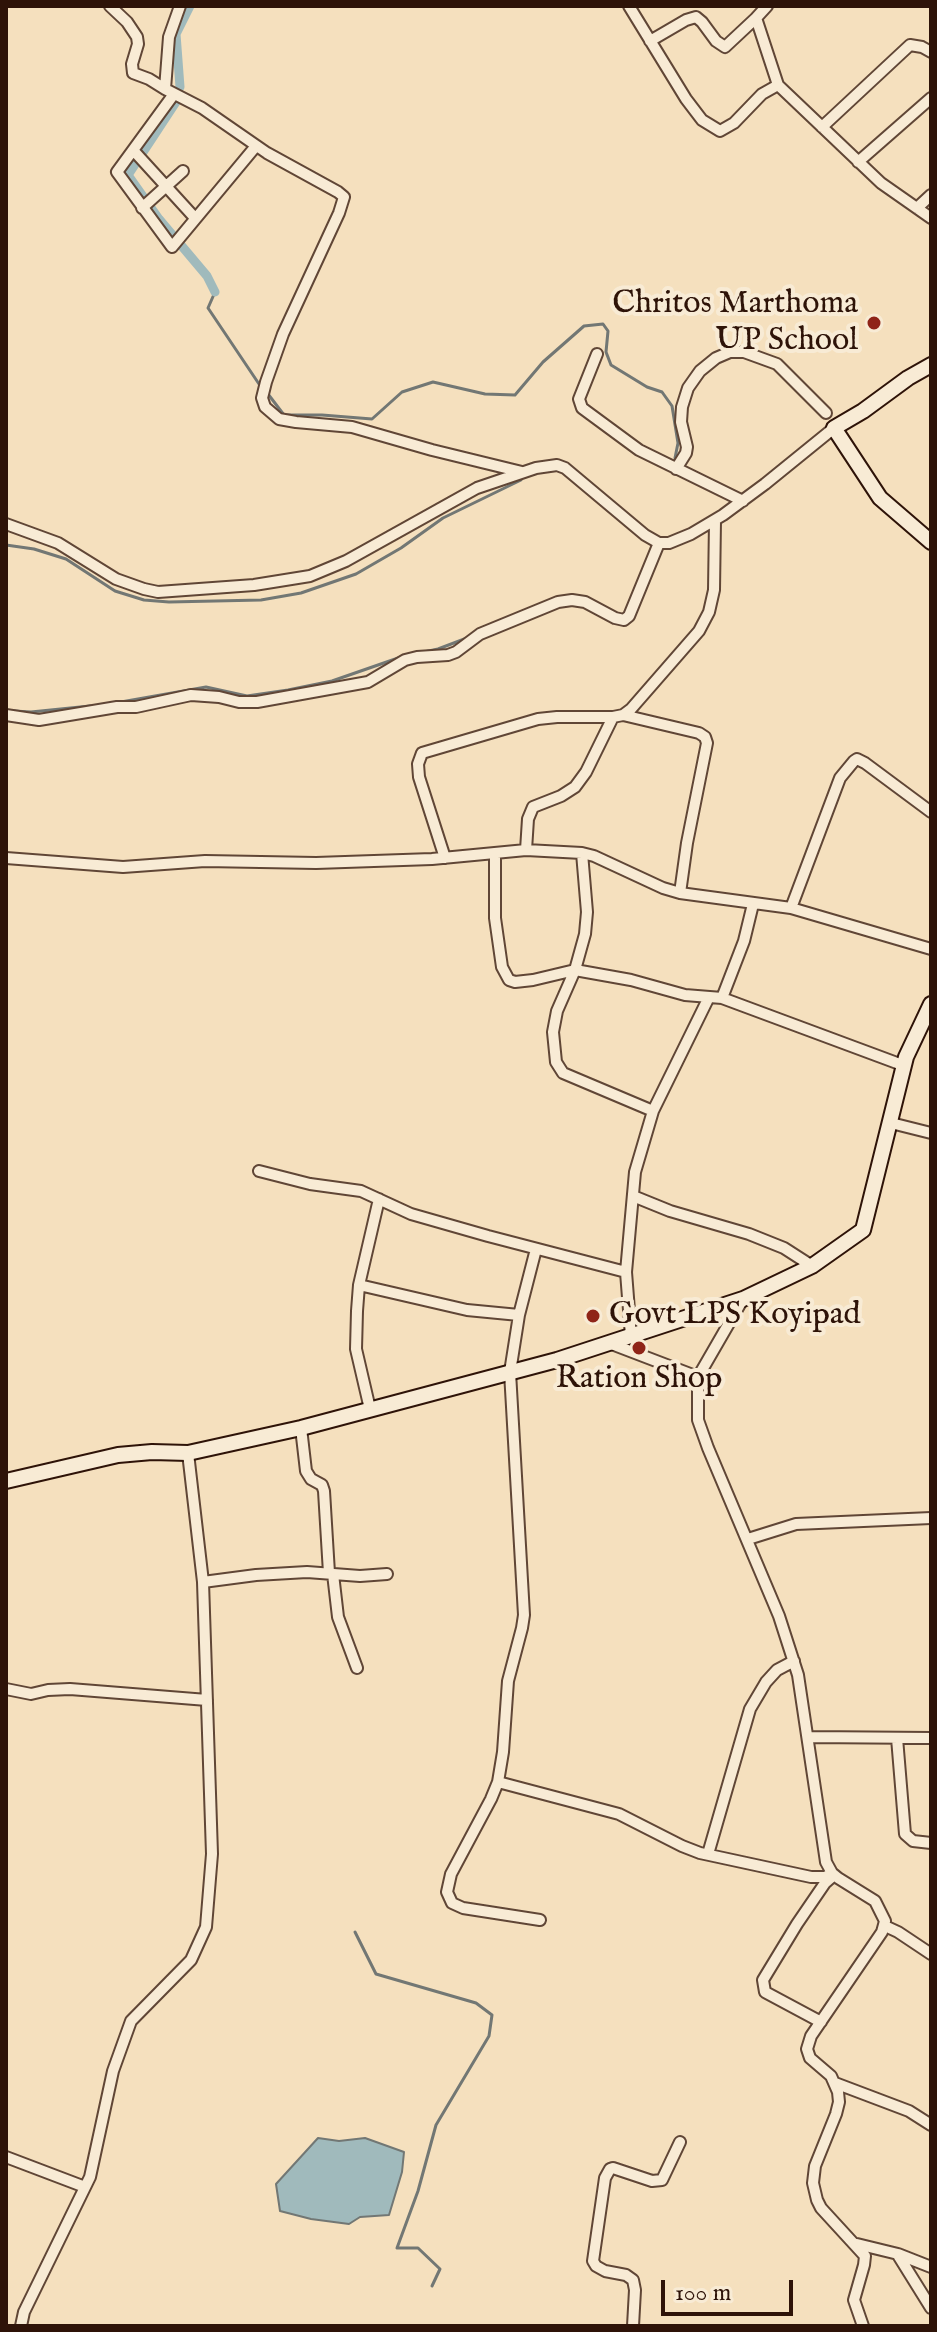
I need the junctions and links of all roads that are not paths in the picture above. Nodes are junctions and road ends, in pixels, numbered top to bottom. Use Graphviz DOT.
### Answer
graph roads {
  1 [pos="110,6"];
  2 [pos="180,6"];
  3 [pos="767,6"];
  4 [pos="633,7"];
  5 [pos="756,18"];
  6 [pos="650,41"];
  7 [pos="931,52"];
  8 [pos="778,85"];
  9 [pos="170,92"];
  10 [pos="931,98"];
  11 [pos="822,127"];
  12 [pos="256,146"];
  13 [pos="133,150"];
  14 [pos="858,162"];
  15 [pos="183,171"];
  16 [pos="166,186"];
  17 [pos="931,195"];
  18 [pos="142,208"];
  19 [pos="917,208"];
  20 [pos="195,218"];
  21 [pos="931,218"];
  22 [pos="597,354"];
  23 [pos="931,365"];
  24 [pos="826,413"];
  25 [pos="834,428"];
  26 [pos="676,469"];
  27 [pos="524,472"];
  28 [pos="743,501"];
  29 [pos="715,521"];
  30 [pos="6,524"];
  31 [pos="931,542"];
  32 [pos="659,543"];
  33 [pos="6,715"];
  34 [pos="618,716"];
  35 [pos="931,812"];
  36 [pos="526,850"];
  37 [pos="495,853"];
  38 [pos="582,853"];
  39 [pos="6,858"];
  40 [pos="445,858"];
  41 [pos="680,893"];
  42 [pos="753,904"];
  43 [pos="791,908"];
  44 [pos="931,949"];
  45 [pos="575,970"];
  46 [pos="709,997"];
  47 [pos="722,998"];
  48 [pos="931,1004"];
  49 [pos="905,1066"];
  50 [pos="653,1111"];
  51 [pos="891,1123"];
  52 [pos="931,1133"];
  53 [pos="259,1171"];
  54 [pos="633,1196"];
  55 [pos="379,1199"];
  56 [pos="536,1249"];
  57 [pos="812,1266"];
  58 [pos="626,1272"];
  59 [pos="359,1285"];
  60 [pos="743,1299"];
  61 [pos="519,1315"];
  62 [pos="631,1336"];
  63 [pos="609,1343"];
  64 [pos="510,1372"];
  65 [pos="698,1377"];
  66 [pos="370,1409"];
  67 [pos="301,1428"];
  68 [pos="188,1453"];
  69 [pos="6,1481"];
  70 [pos="931,1518"];
  71 [pos="748,1539"];
  72 [pos="331,1574"];
  73 [pos="387,1574"];
  74 [pos="203,1582"];
  75 [pos="794,1661"];
  76 [pos="357,1668"];
  77 [pos="6,1689"];
  78 [pos="207,1700"];
  79 [pos="809,1737"];
  80 [pos="897,1738"];
  81 [pos="931,1738"];
  82 [pos="498,1782"];
  83 [pos="931,1843"];
  84 [pos="708,1854"];
  85 [pos="833,1873"];
  86 [pos="540,1920"];
  87 [pos="885,1926"];
  88 [pos="931,1954"];
  89 [pos="821,2022"];
  90 [pos="835,2083"];
  91 [pos="931,2125"];
  92 [pos="680,2142"];
  93 [pos="6,2157"];
  94 [pos="85,2187"];
  95 [pos="856,2244"];
  96 [pos="898,2254"];
  97 [pos="931,2267"];
  98 [pos="931,2308"];
  99 [pos="20,2326"];
  100 [pos="633,2326"];
  101 [pos="863,2326"];
  1 -- 9 [label="street"];
  2 -- 9 [label="street"];
  3 -- 5 [label="street"];
  4 -- 6 [label="street"];
  5 -- 6 [label="street"];
  5 -- 8 [label="street"];
  6 -- 8 [label="street"];
  7 -- 11 [label="street"];
  8 -- 11 [label="street"];
  9 -- 12 [label="street"];
  9 -- 13 [label="street"];
  10 -- 14 [label="street"];
  11 -- 14 [label="street"];
  12 -- 20 [label="street"];
  12 -- 27 [label="street"];
  13 -- 16 [label="street"];
  13 -- 18 [label="street"];
  14 -- 19 [label="street"];
  15 -- 16 [label="street"];
  16 -- 18 [label="street"];
  16 -- 20 [label="street"];
  17 -- 19 [label="street"];
  18 -- 20 [label="street"];
  19 -- 21 [label="street"];
  22 -- 26 [label="street"];
  23 -- 25 [label="street"];
  24 -- 26 [label="street"];
  25 -- 28 [label="street"];
  25 -- 31 [label="street"];
  26 -- 28 [label="street"];
  27 -- 30 [label="street"];
  27 -- 32 [label="street"];
  28 -- 29 [label="street"];
  29 -- 32 [label="street"];
  29 -- 34 [label="street"];
  32 -- 33 [label="street"];
  34 -- 36 [label="street"];
  34 -- 40 [label="street"];
  34 -- 41 [label="street"];
  35 -- 43 [label="street"];
  36 -- 37 [label="street"];
  36 -- 38 [label="street"];
  37 -- 40 [label="street"];
  37 -- 45 [label="street"];
  38 -- 41 [label="street"];
  38 -- 45 [label="street"];
  39 -- 40 [label="street"];
  41 -- 42 [label="street"];
  42 -- 43 [label="street"];
  42 -- 47 [label="street"];
  43 -- 44 [label="street"];
  45 -- 46 [label="street"];
  45 -- 50 [label="street"];
  46 -- 47 [label="street"];
  46 -- 50 [label="street"];
  47 -- 49 [label="street"];
  48 -- 49 [label="street"];
  49 -- 51 [label="street"];
  50 -- 54 [label="street"];
  51 -- 52 [label="street"];
  51 -- 57 [label="street"];
  53 -- 55 [label="street"];
  54 -- 57 [label="street"];
  54 -- 58 [label="street"];
  55 -- 56 [label="street"];
  55 -- 59 [label="street"];
  56 -- 58 [label="street"];
  56 -- 61 [label="street"];
  57 -- 60 [label="street"];
  58 -- 62 [label="street"];
  59 -- 61 [label="street"];
  59 -- 66 [label="street"];
  60 -- 62 [label="street"];
  60 -- 65 [label="street"];
  61 -- 64 [label="street"];
  62 -- 63 [label="street"];
  63 -- 64 [label="street"];
  63 -- 65 [label="street"];
  64 -- 66 [label="street"];
  64 -- 82 [label="street"];
  65 -- 71 [label="street"];
  66 -- 67 [label="street"];
  67 -- 68 [label="street"];
  67 -- 72 [label="street"];
  68 -- 69 [label="street"];
  68 -- 74 [label="street"];
  70 -- 71 [label="street"];
  71 -- 75 [label="street"];
  72 -- 73 [label="street"];
  72 -- 74 [label="street"];
  72 -- 76 [label="street"];
  74 -- 78 [label="street"];
  75 -- 79 [label="street"];
  75 -- 84 [label="street"];
  77 -- 78 [label="street"];
  78 -- 94 [label="street"];
  79 -- 80 [label="street"];
  79 -- 85 [label="street"];
  80 -- 81 [label="street"];
  80 -- 83 [label="street"];
  82 -- 84 [label="street"];
  82 -- 86 [label="street"];
  84 -- 85 [label="street"];
  85 -- 87 [label="street"];
  85 -- 89 [label="street"];
  87 -- 88 [label="street"];
  87 -- 89 [label="street"];
  89 -- 90 [label="street"];
  90 -- 91 [label="street"];
  90 -- 95 [label="street"];
  92 -- 100 [label="street"];
  93 -- 94 [label="street"];
  94 -- 99 [label="street"];
  95 -- 96 [label="street"];
  95 -- 101 [label="street"];
  96 -- 97 [label="street"];
  96 -- 98 [label="street"];
}
